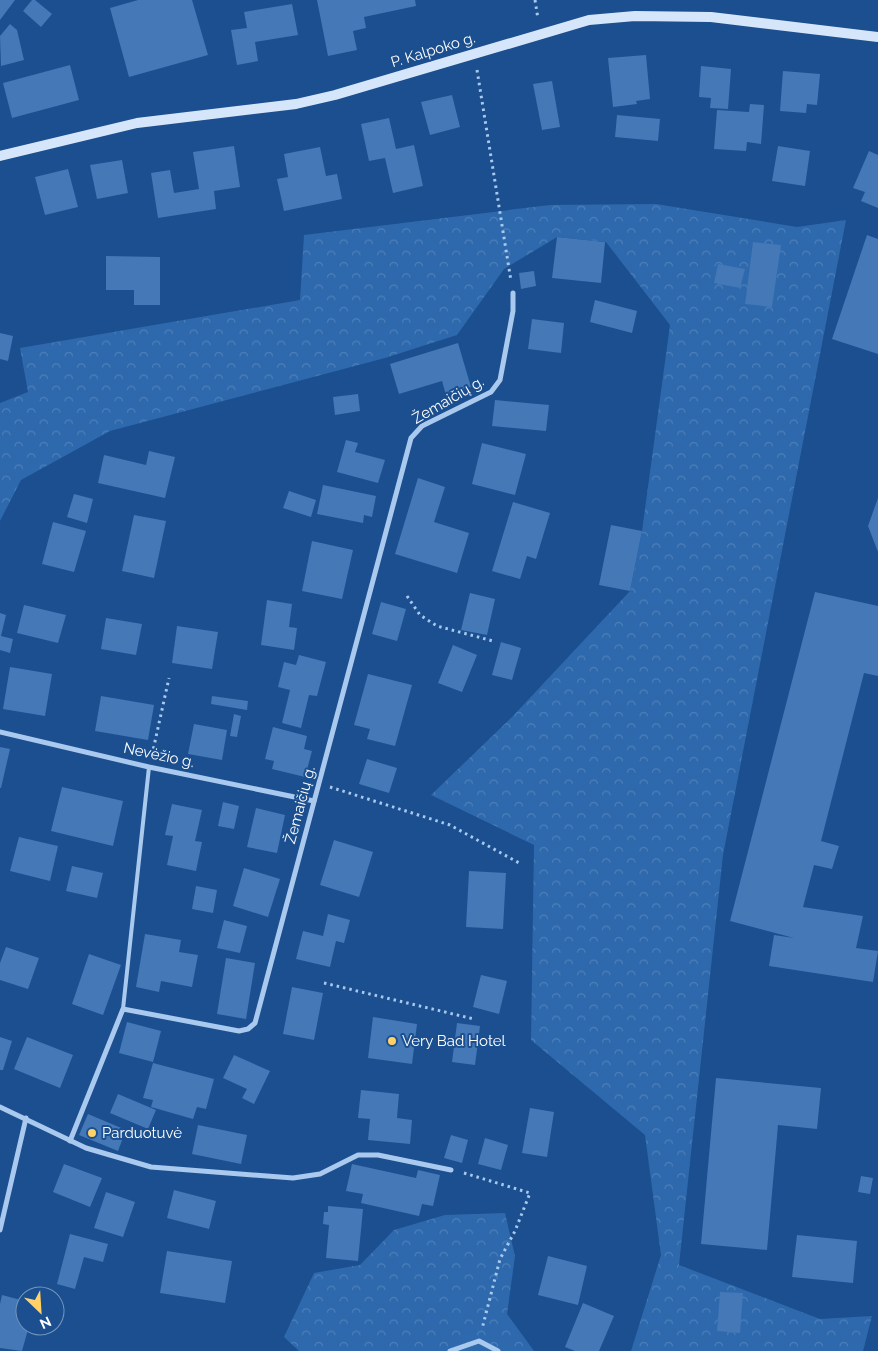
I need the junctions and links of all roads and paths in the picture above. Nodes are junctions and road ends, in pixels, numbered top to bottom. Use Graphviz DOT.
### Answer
graph roads {
  1 [pos="535,0"];
  2 [pos="537,11"];
  3 [pos="878,37"];
  4 [pos="478,78"];
  5 [pos="0,156"];
  6 [pos="514,294"];
  7 [pos="407,596"];
  8 [pos="493,641"];
  9 [pos="170,678"];
  10 [pos="0,732"];
  11 [pos="150,766"];
  12 [pos="319,784"];
  13 [pos="314,801"];
  14 [pos="522,864"];
  15 [pos="324,983"];
  16 [pos="123,1009"];
  17 [pos="474,1019"];
  18 [pos="0,1107"];
  19 [pos="26,1118"];
  20 [pos="70,1141"];
  21 [pos="451,1170"];
  22 [pos="0,1230"];
  23 [pos="479,1341"];
  24 [pos="450,1351"];
  25 [pos="498,1351"];
  1 -- 2 [label="path"];
  3 -- 5 [label="street, P. Kalpoko g."];
  4 -- 6 [label="path"];
  6 -- 12 [label="street, Žemaičių g."];
  7 -- 8 [label="path"];
  9 -- 11 [label="path"];
  10 -- 11 [label="street, Nevėžio g."];
  11 -- 13 [label="street, Nevėžio g."];
  11 -- 16 [label="lane"];
  12 -- 13 [label="street, Žemaičių g."];
  12 -- 14 [label="path"];
  13 -- 16 [label="street, Žemaičių g."];
  15 -- 17 [label="path"];
  16 -- 20 [label="street"];
  18 -- 19 [label="street"];
  19 -- 20 [label="street"];
  19 -- 22 [label="street"];
  20 -- 21 [label="street"];
  21 -- 23 [label="path"];
  23 -- 24 [label="street"];
  23 -- 25 [label="street"];
}
